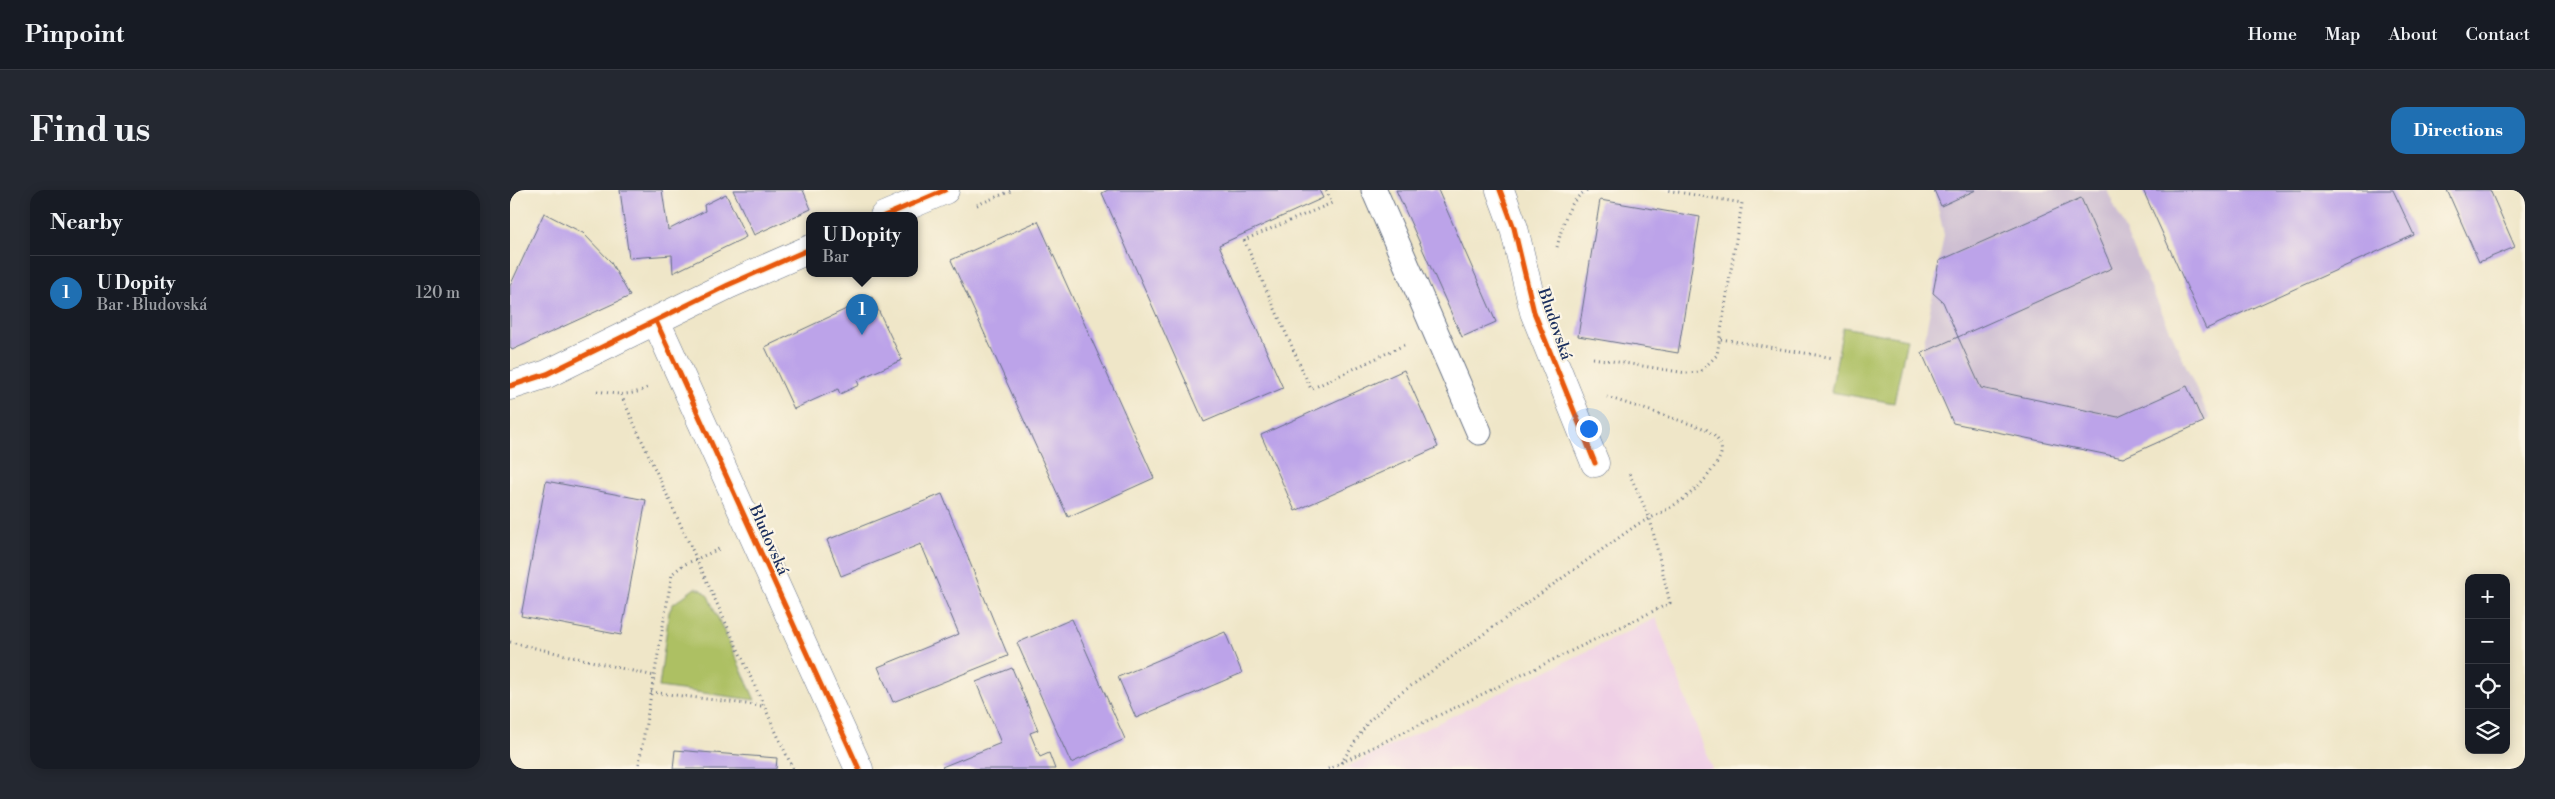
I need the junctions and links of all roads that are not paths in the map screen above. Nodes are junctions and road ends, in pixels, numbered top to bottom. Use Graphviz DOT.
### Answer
graph roads {
  1 [pos="945,190"];
  2 [pos="1374,190"];
  3 [pos="1500,190"];
  4 [pos="893,212"];
  5 [pos="806,251"];
  6 [pos="656,321"];
  7 [pos="510,386"];
  8 [pos="1479,432"];
  9 [pos="1595,464"];
  10 [pos="859,769"];
  1 -- 4 [label="street"];
  2 -- 8 [label="lane"];
  3 -- 9 [label="street, Bludovská"];
  5 -- 6 [label="street"];
  6 -- 7 [label="street"];
  6 -- 10 [label="street, Bludovská"];
}
